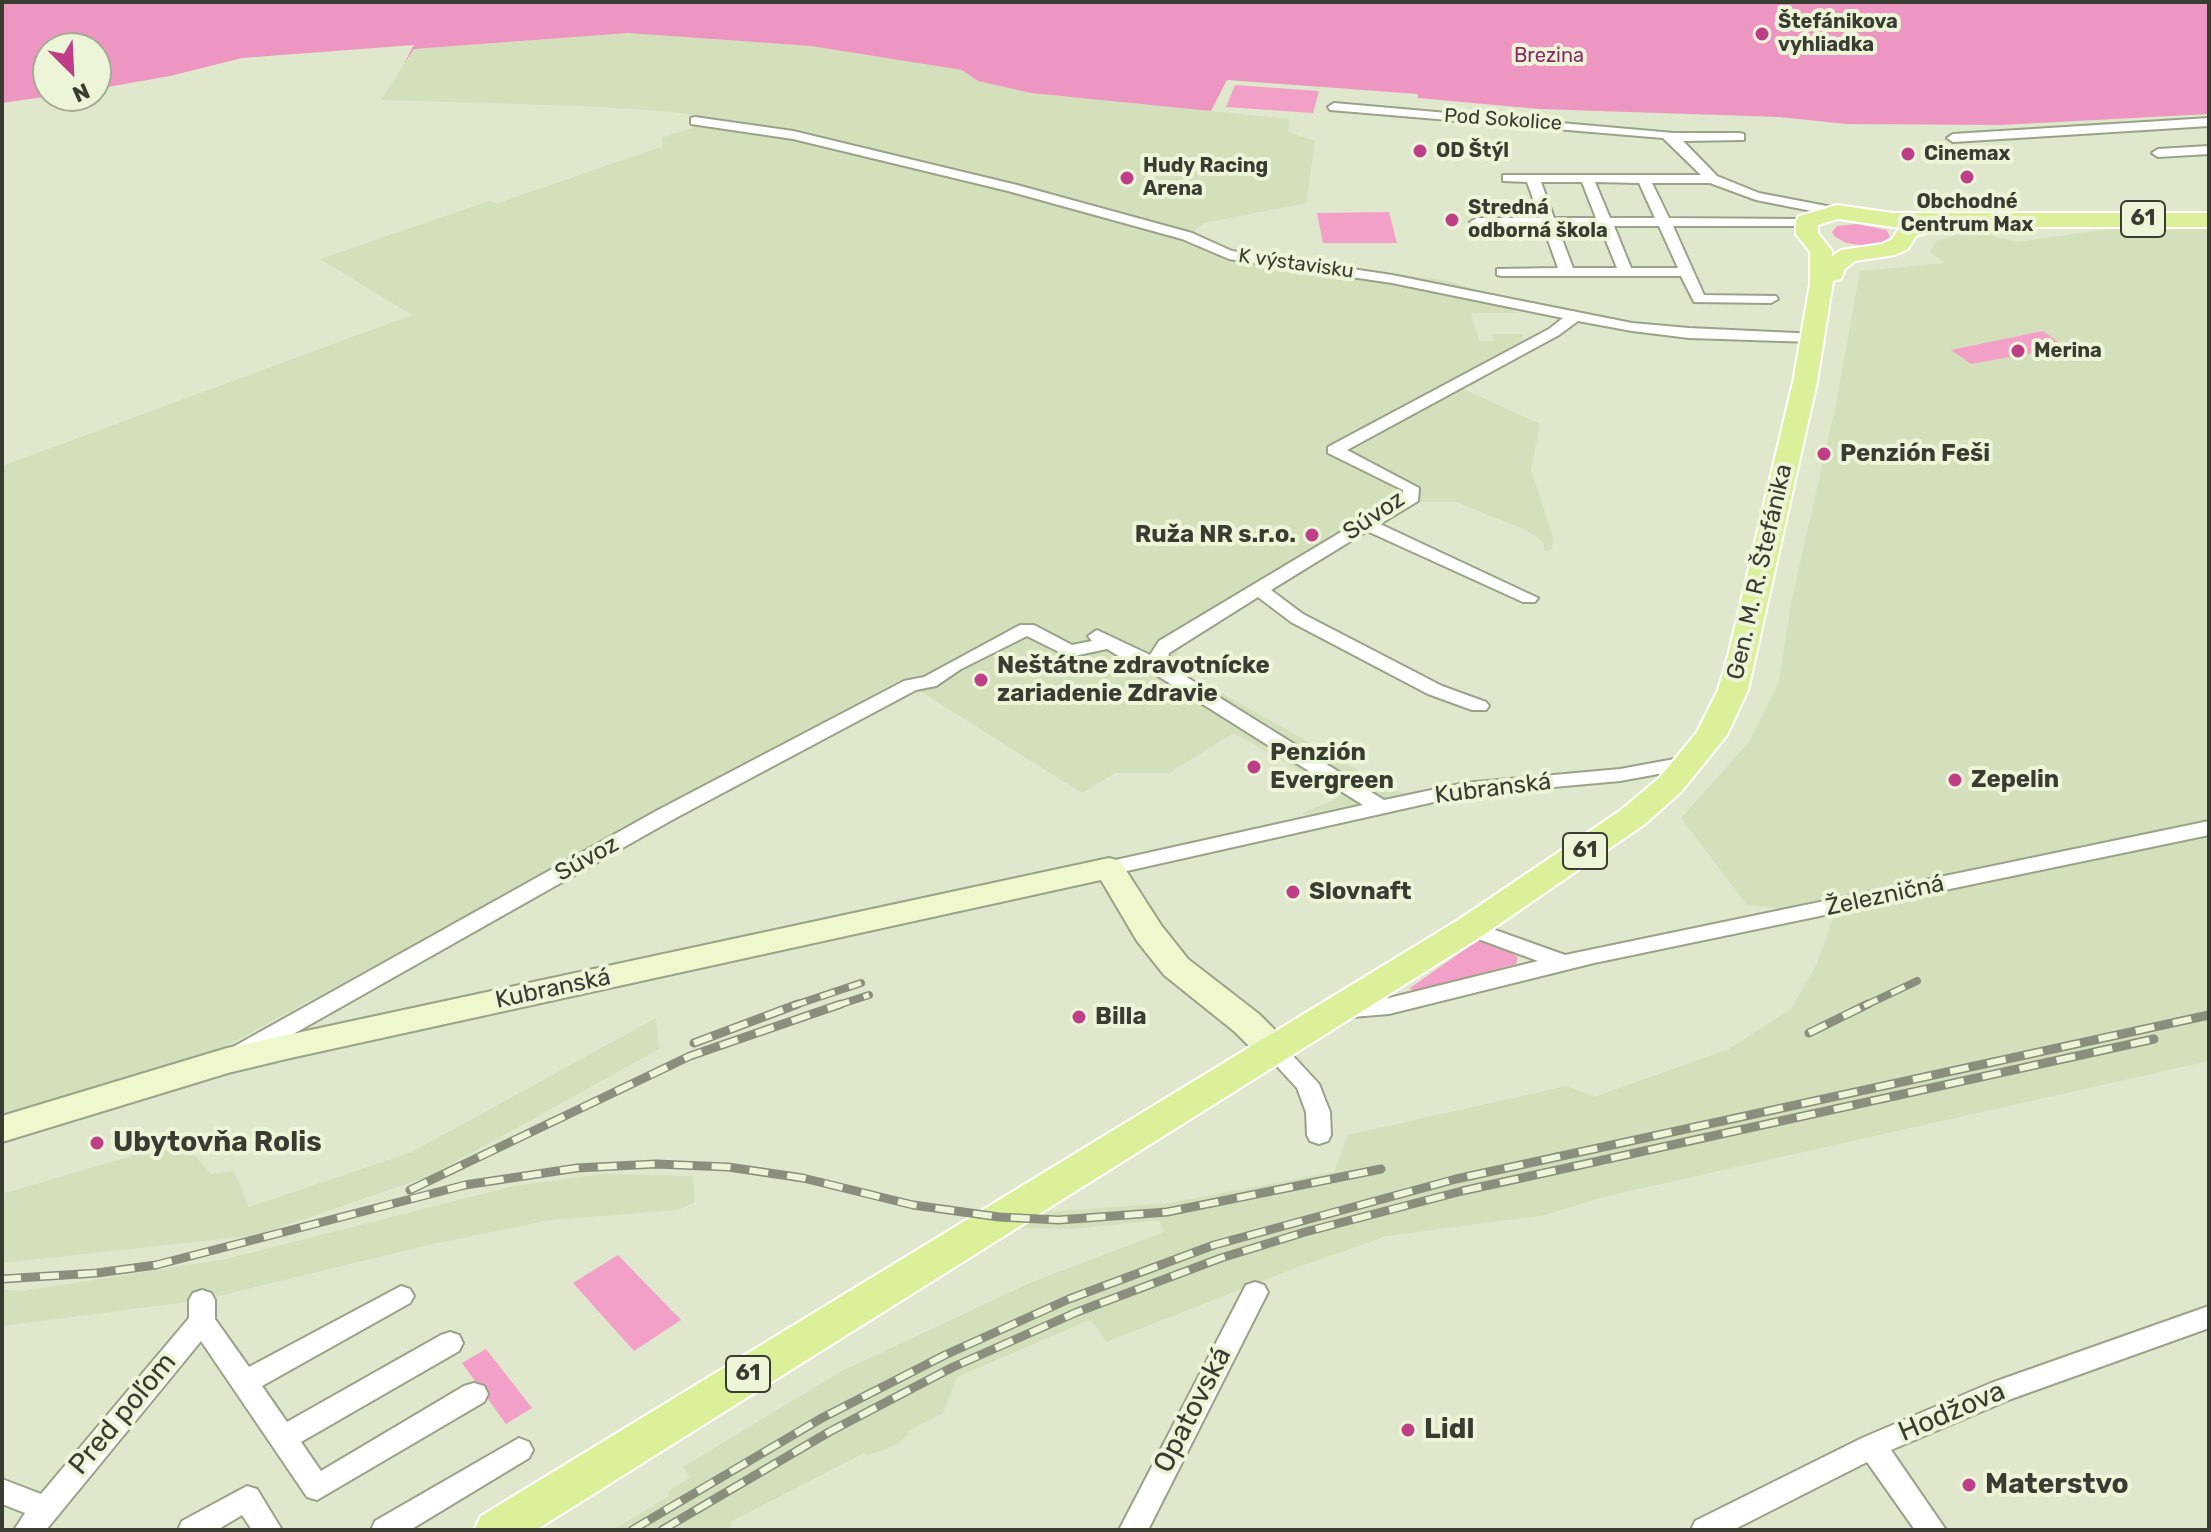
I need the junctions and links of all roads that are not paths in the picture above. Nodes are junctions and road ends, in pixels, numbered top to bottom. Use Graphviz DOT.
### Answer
graph roads {
  1 [pos="1334,107"];
  2 [pos="695,121"];
  3 [pos="2209,122"];
  4 [pos="1672,137"];
  5 [pos="1739,137"];
  6 [pos="1953,138"];
  7 [pos="2209,150"];
  8 [pos="2158,153"];
  9 [pos="1508,178"];
  10 [pos="1533,179"];
  11 [pos="1587,179"];
  12 [pos="1644,179"];
  13 [pos="1712,179"];
  14 [pos="1779,202"];
  15 [pos="2209,220"];
  16 [pos="1814,221"];
  17 [pos="1477,222"];
  18 [pos="1548,222"];
  19 [pos="1607,222"];
  20 [pos="1663,222"];
  21 [pos="1948,222"];
  22 [pos="1890,232"];
  23 [pos="1867,252"];
  24 [pos="1502,272"];
  25 [pos="1567,272"];
  26 [pos="1626,272"];
  27 [pos="1686,272"];
  28 [pos="1825,275"];
  29 [pos="1771,299"];
  30 [pos="1575,316"];
  31 [pos="1812,337"];
  32 [pos="1366,524"];
  33 [pos="1258,589"];
  34 [pos="1529,598"];
  35 [pos="1158,663"];
  36 [pos="1479,706"];
  37 [pos="1691,762"];
  38 [pos="1380,807"];
  39 [pos="2209,828"];
  40 [pos="1109,868"];
  41 [pos="1470,928"];
  42 [pos="1562,962"];
  43 [pos="1340,1010"];
  44 [pos="1274,1050"];
  45 [pos="227,1061"];
  46 [pos="2,1129"];
  47 [pos="1319,1135"];
  48 [pos="1255,1292"];
  49 [pos="401,1296"];
  50 [pos="2209,1317"];
  51 [pos="450,1343"];
  52 [pos="246,1382"];
  53 [pos="474,1394"];
  54 [pos="284,1438"];
  55 [pos="1872,1446"];
  56 [pos="519,1450"];
  57 [pos="2,1491"];
  58 [pos="37,1519"];
  59 [pos="192,1530"];
  60 [pos="268,1530"];
  61 [pos="385,1530"];
  62 [pos="497,1530"];
  63 [pos="1133,1530"];
  64 [pos="1705,1530"];
  65 [pos="1932,1530"];
  1 -- 4 [label="street, Pod Sokolice"];
  2 -- 30 [label="street, K výstavisku"];
  3 -- 6 [label="street"];
  4 -- 5 [label="street, Pod Sokolice"];
  4 -- 13 [label="street"];
  7 -- 8 [label="street"];
  9 -- 10 [label="street"];
  10 -- 11 [label="street"];
  10 -- 18 [label="street"];
  11 -- 12 [label="street"];
  11 -- 19 [label="street"];
  12 -- 13 [label="street"];
  12 -- 20 [label="street"];
  13 -- 14 [label="street"];
  14 -- 16 [label="street"];
  14 -- 16 [label="street"];
  15 -- 21 [label="main road, 61"];
  16 -- 20 [label="street"];
  16 -- 22 [label="main road, 61"];
  16 -- 23 [label="main road, 61"];
  16 -- 28 [label="main road, 61"];
  17 -- 18 [label="street"];
  18 -- 19 [label="street"];
  18 -- 25 [label="street"];
  19 -- 20 [label="street"];
  19 -- 26 [label="street"];
  20 -- 27 [label="street"];
  21 -- 22 [label="main road, 61"];
  21 -- 22 [label="main road, 61"];
  22 -- 23 [label="main road, 61"];
  22 -- 28 [label="main road, 61"];
  23 -- 28 [label="main road"];
  24 -- 25 [label="street"];
  25 -- 26 [label="street"];
  26 -- 27 [label="street"];
  27 -- 29 [label="street"];
  28 -- 31 [label="main road, 61"];
  30 -- 31 [label="street, K výstavisku"];
  30 -- 32 [label="street, Súvoz"];
  31 -- 37 [label="main road, Gen. M. R. Štefánika / 61"];
  32 -- 33 [label="street, Súvoz"];
  32 -- 34 [label="street"];
  33 -- 35 [label="street, Súvoz"];
  33 -- 36 [label="street"];
  35 -- 38 [label="street, Súvoz"];
  35 -- 45 [label="street, Súvoz"];
  37 -- 38 [label="street, Kubranská"];
  37 -- 41 [label="main road, Gen. M. R. Štefánika / 61"];
  38 -- 40 [label="street, Kubranská"];
  39 -- 42 [label="street, Železničná"];
  40 -- 44 [label="street"];
  40 -- 45 [label="street, Kubranská"];
  41 -- 42 [label="street"];
  41 -- 43 [label="main road, 61"];
  42 -- 43 [label="street, Železničná"];
  43 -- 44 [label="main road, 61"];
  44 -- 47 [label="street"];
  44 -- 62 [label="main road, 61"];
  45 -- 46 [label="street, Kubranská"];
  48 -- 63 [label="street, Opatovská"];
  49 -- 52 [label="street"];
  50 -- 55 [label="street, Hodžova"];
  51 -- 54 [label="street"];
  52 -- 54 [label="street, Pred poľom"];
  52 -- 58 [label="street, Pred poľom"];
  53 -- 54 [label="street, Pred poľom"];
  55 -- 64 [label="street, Hodžova"];
  55 -- 65 [label="street"];
  56 -- 61 [label="street"];
  57 -- 58 [label="street, Pred poľom"];
  59 -- 60 [label="street"];
}
